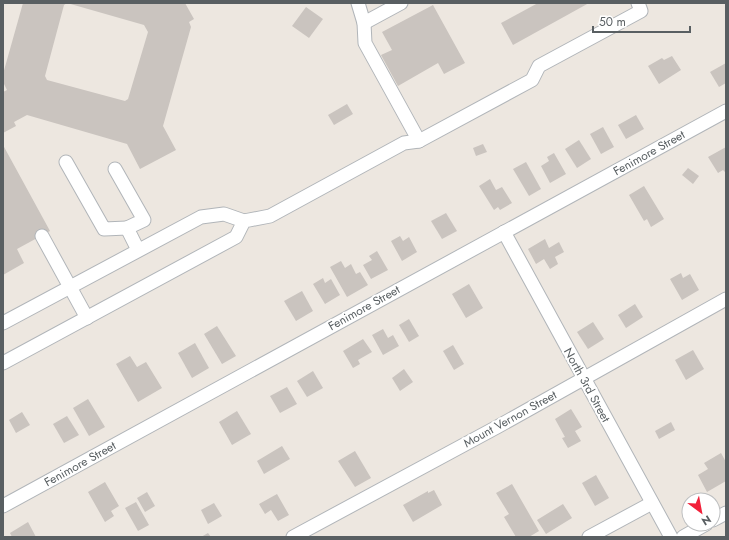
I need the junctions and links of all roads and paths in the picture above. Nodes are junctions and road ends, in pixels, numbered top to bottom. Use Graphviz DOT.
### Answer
graph roads {
  1 [pos="358,3"];
  2 [pos="401,3"];
  3 [pos="638,3"];
  4 [pos="364,23"];
  5 [pos="726,111"];
  6 [pos="419,141"];
  7 [pos="66,162"];
  8 [pos="115,169"];
  9 [pos="244,221"];
  10 [pos="127,228"];
  11 [pos="504,232"];
  12 [pos="42,236"];
  13 [pos="138,250"];
  14 [pos="70,287"];
  15 [pos="726,299"];
  16 [pos="87,318"];
  17 [pos="3,323"];
  18 [pos="3,364"];
  19 [pos="584,378"];
  20 [pos="652,503"];
  21 [pos="3,506"];
  22 [pos="692,532"];
  23 [pos="293,537"];
  24 [pos="589,537"];
  25 [pos="671,537"];
  26 [pos="683,537"];
  1 -- 4 [label="street"];
  2 -- 4 [label="street"];
  3 -- 6 [label="street"];
  4 -- 6 [label="street"];
  5 -- 11 [label="street, Fenimore Street"];
  6 -- 9 [label="street"];
  7 -- 10 [label="street"];
  8 -- 10 [label="street"];
  9 -- 13 [label="street"];
  9 -- 16 [label="street"];
  10 -- 13 [label="street"];
  11 -- 19 [label="street, North 3rd Street"];
  11 -- 21 [label="street, Fenimore Street"];
  12 -- 14 [label="street"];
  13 -- 14 [label="street"];
  14 -- 16 [label="street"];
  14 -- 17 [label="street"];
  15 -- 19 [label="street, Mount Vernon Street"];
  16 -- 18 [label="street"];
  19 -- 20 [label="street, North 3rd Street"];
  19 -- 23 [label="street, Mount Vernon Street"];
  20 -- 24 [label="street"];
  20 -- 25 [label="street, North 3rd Street"];
  22 -- 26 [label="street"];
}
